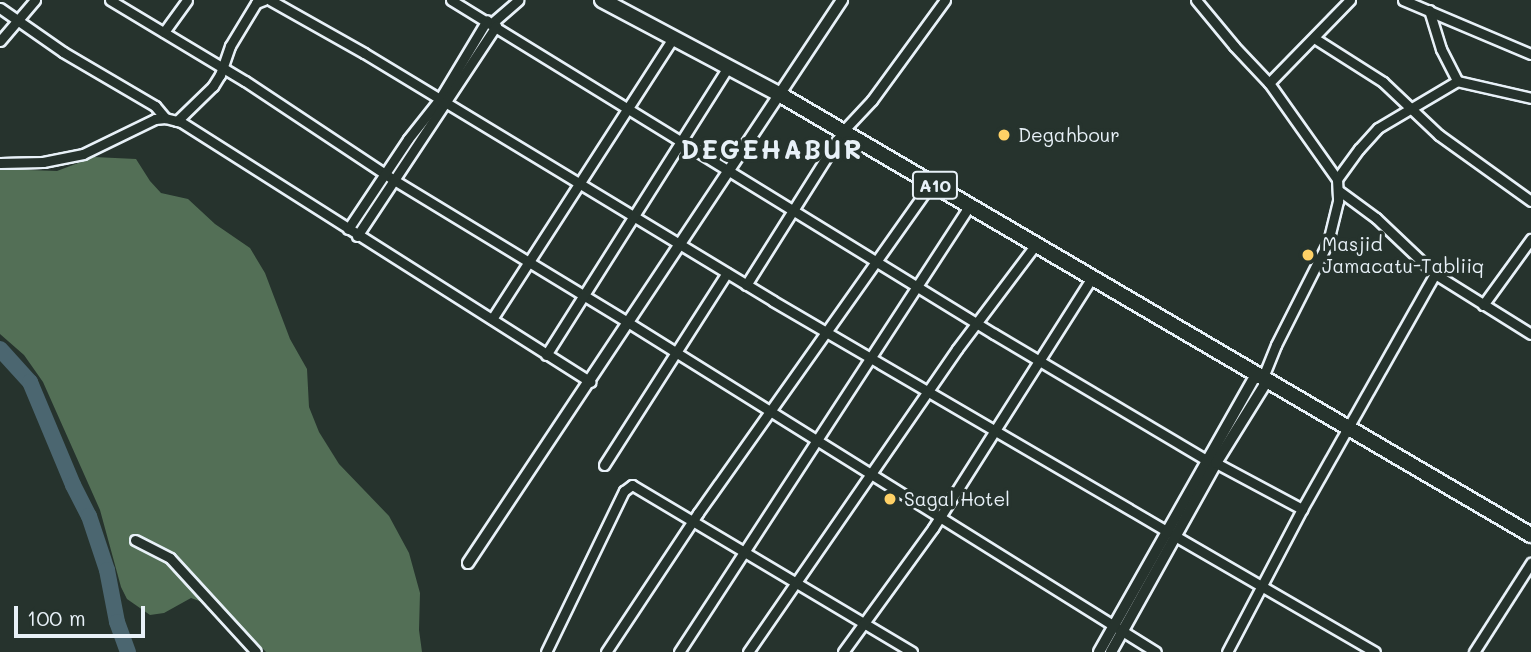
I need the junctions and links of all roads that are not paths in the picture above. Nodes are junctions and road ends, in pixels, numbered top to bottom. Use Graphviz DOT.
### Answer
graph roads {
  1 [pos="34,0"];
  2 [pos="110,0"];
  3 [pos="187,0"];
  4 [pos="264,0"];
  5 [pos="270,0"];
  6 [pos="451,0"];
  7 [pos="518,0"];
  8 [pos="602,0"];
  9 [pos="842,0"];
  10 [pos="945,0"];
  11 [pos="1196,0"];
  12 [pos="1350,0"];
  13 [pos="1403,0"];
  14 [pos="0,8"];
  15 [pos="1429,10"];
  16 [pos="18,20"];
  17 [pos="492,23"];
  18 [pos="164,32"];
  19 [pos="673,38"];
  20 [pos="1314,38"];
  21 [pos="0,41"];
  22 [pos="1531,54"];
  23 [pos="461,59"];
  24 [pos="471,65"];
  25 [pos="728,67"];
  26 [pos="223,68"];
  27 [pos="1457,81"];
  28 [pos="1269,83"];
  29 [pos="779,94"];
  30 [pos="1531,98"];
  31 [pos="442,102"];
  32 [pos="628,108"];
  33 [pos="1409,108"];
  34 [pos="165,118"];
  35 [pos="177,121"];
  36 [pos="843,131"];
  37 [pos="408,139"];
  38 [pos="680,140"];
  39 [pos="417,146"];
  40 [pos="0,163"];
  41 [pos="729,170"];
  42 [pos="385,174"];
  43 [pos="1337,179"];
  44 [pos="394,180"];
  45 [pos="932,183"];
  46 [pos="579,184"];
  47 [pos="1338,190"];
  48 [pos="1531,201"];
  49 [pos="970,205"];
  50 [pos="793,210"];
  51 [pos="632,215"];
  52 [pos="348,229"];
  53 [pos="357,236"];
  54 [pos="1531,239"];
  55 [pos="1036,244"];
  56 [pos="681,245"];
  57 [pos="529,262"];
  58 [pos="878,262"];
  59 [pos="727,273"];
  60 [pos="1435,274"];
  61 [pos="1092,277"];
  62 [pos="746,285"];
  63 [pos="917,287"];
  64 [pos="583,295"];
  65 [pos="1483,305"];
  66 [pos="492,319"];
  67 [pos="629,323"];
  68 [pos="976,323"];
  69 [pos="828,333"];
  70 [pos="1531,334"];
  71 [pos="677,352"];
  72 [pos="546,355"];
  73 [pos="870,358"];
  74 [pos="1041,362"];
  75 [pos="1261,379"];
  76 [pos="591,382"];
  77 [pos="928,391"];
  78 [pos="771,411"];
  79 [pos="1348,427"];
  80 [pos="996,431"];
  81 [pos="817,440"];
  82 [pos="1212,462"];
  83 [pos="604,465"];
  84 [pos="872,474"];
  85 [pos="1302,509"];
  86 [pos="940,516"];
  87 [pos="694,520"];
  88 [pos="1171,534"];
  89 [pos="1531,535"];
  90 [pos="135,540"];
  91 [pos="744,551"];
  92 [pos="468,563"];
  93 [pos="1531,563"];
  94 [pos="797,583"];
  95 [pos="1260,588"];
  96 [pos="863,624"];
  97 [pos="1119,627"];
  98 [pos="256,652"];
  99 [pos="546,652"];
  100 [pos="606,652"];
  101 [pos="678,652"];
  102 [pos="748,652"];
  103 [pos="843,652"];
  104 [pos="912,652"];
  105 [pos="1099,652"];
  106 [pos="1111,652"];
  107 [pos="1156,652"];
  108 [pos="1227,652"];
  109 [pos="1375,652"];
  110 [pos="1474,652"];
  1 -- 16 [label="street"];
  2 -- 18 [label="street"];
  3 -- 18 [label="street"];
  4 -- 26 [label="street"];
  5 -- 31 [label="street"];
  6 -- 17 [label="street"];
  7 -- 17 [label="street"];
  8 -- 19 [label="highway, A10"];
  9 -- 29 [label="street"];
  10 -- 36 [label="street"];
  11 -- 28 [label="street"];
  12 -- 20 [label="street"];
  13 -- 15 [label="street"];
  14 -- 16 [label="street"];
  15 -- 22 [label="street"];
  15 -- 27 [label="street"];
  16 -- 21 [label="street"];
  16 -- 34 [label="street"];
  17 -- 23 [label="street"];
  17 -- 24 [label="street"];
  17 -- 32 [label="street"];
  18 -- 26 [label="street"];
  19 -- 25 [label="highway, A10"];
  19 -- 32 [label="street"];
  20 -- 28 [label="street"];
  20 -- 33 [label="street"];
  23 -- 24 [label="street"];
  23 -- 31 [label="street"];
  24 -- 31 [label="street"];
  25 -- 29 [label="highway, A10"];
  25 -- 38 [label="street"];
  26 -- 35 [label="street"];
  26 -- 42 [label="street"];
  27 -- 30 [label="street"];
  27 -- 33 [label="street"];
  28 -- 43 [label="street"];
  29 -- 36 [label="highway, A10"];
  29 -- 41 [label="street"];
  31 -- 37 [label="street"];
  31 -- 39 [label="street"];
  31 -- 46 [label="street"];
  32 -- 38 [label="street"];
  32 -- 46 [label="street"];
  33 -- 43 [label="street"];
  33 -- 48 [label="street"];
  34 -- 35 [label="street"];
  34 -- 40 [label="street"];
  35 -- 52 [label="street"];
  36 -- 45 [label="highway, A10"];
  36 -- 50 [label="street"];
  37 -- 39 [label="street"];
  37 -- 42 [label="street"];
  38 -- 41 [label="street"];
  38 -- 51 [label="street"];
  39 -- 44 [label="street"];
  41 -- 50 [label="street"];
  41 -- 56 [label="street"];
  42 -- 44 [label="street"];
  42 -- 52 [label="street"];
  43 -- 47 [label="street"];
  44 -- 53 [label="street"];
  44 -- 57 [label="street"];
  45 -- 49 [label="highway, A10"];
  45 -- 58 [label="street"];
  46 -- 51 [label="street"];
  46 -- 57 [label="street"];
  47 -- 60 [label="street"];
  47 -- 75 [label="street"];
  49 -- 55 [label="highway, A10"];
  49 -- 63 [label="street"];
  50 -- 58 [label="street"];
  50 -- 62 [label="street"];
  51 -- 56 [label="street"];
  51 -- 64 [label="street"];
  52 -- 53 [label="street"];
  53 -- 66 [label="street"];
  54 -- 65 [label="street"];
  55 -- 61 [label="highway, A10"];
  55 -- 68 [label="street"];
  56 -- 59 [label="street"];
  56 -- 67 [label="street"];
  57 -- 64 [label="street"];
  57 -- 66 [label="street"];
  58 -- 63 [label="street"];
  58 -- 69 [label="street"];
  59 -- 62 [label="street"];
  59 -- 71 [label="street"];
  60 -- 65 [label="street"];
  60 -- 79 [label="street"];
  61 -- 74 [label="street"];
  61 -- 75 [label="highway, A10"];
  62 -- 69 [label="street"];
  63 -- 68 [label="street"];
  63 -- 73 [label="street"];
  64 -- 67 [label="street"];
  64 -- 72 [label="street"];
  65 -- 70 [label="street"];
  66 -- 72 [label="street"];
  67 -- 71 [label="street"];
  67 -- 76 [label="street"];
  68 -- 74 [label="street"];
  68 -- 77 [label="street"];
  69 -- 73 [label="street"];
  69 -- 78 [label="street"];
  71 -- 78 [label="street"];
  71 -- 83 [label="street"];
  72 -- 76 [label="street"];
  73 -- 77 [label="street"];
  73 -- 81 [label="street"];
  74 -- 80 [label="street"];
  74 -- 82 [label="street"];
  75 -- 79 [label="highway, A10"];
  75 -- 82 [label="street"];
  76 -- 92 [label="street"];
  77 -- 80 [label="street"];
  77 -- 84 [label="street"];
  78 -- 81 [label="street"];
  78 -- 87 [label="street"];
  79 -- 85 [label="street"];
  79 -- 89 [label="highway, A10"];
  80 -- 86 [label="street"];
  80 -- 88 [label="street"];
  81 -- 84 [label="street"];
  81 -- 91 [label="street"];
  82 -- 85 [label="street"];
  82 -- 88 [label="street"];
  84 -- 86 [label="street"];
  84 -- 94 [label="street"];
  85 -- 95 [label="street"];
  86 -- 96 [label="street"];
  86 -- 97 [label="street"];
  87 -- 91 [label="street"];
  87 -- 99 [label="street"];
  87 -- 100 [label="street"];
  88 -- 95 [label="street"];
  88 -- 97 [label="street"];
  90 -- 98 [label="street"];
  91 -- 94 [label="street"];
  91 -- 101 [label="street"];
  93 -- 110 [label="street"];
  94 -- 96 [label="street"];
  94 -- 102 [label="street"];
  95 -- 108 [label="street"];
  95 -- 109 [label="street"];
  96 -- 103 [label="street"];
  96 -- 104 [label="street"];
  97 -- 105 [label="street"];
  97 -- 106 [label="street"];
  97 -- 107 [label="street"];
}
